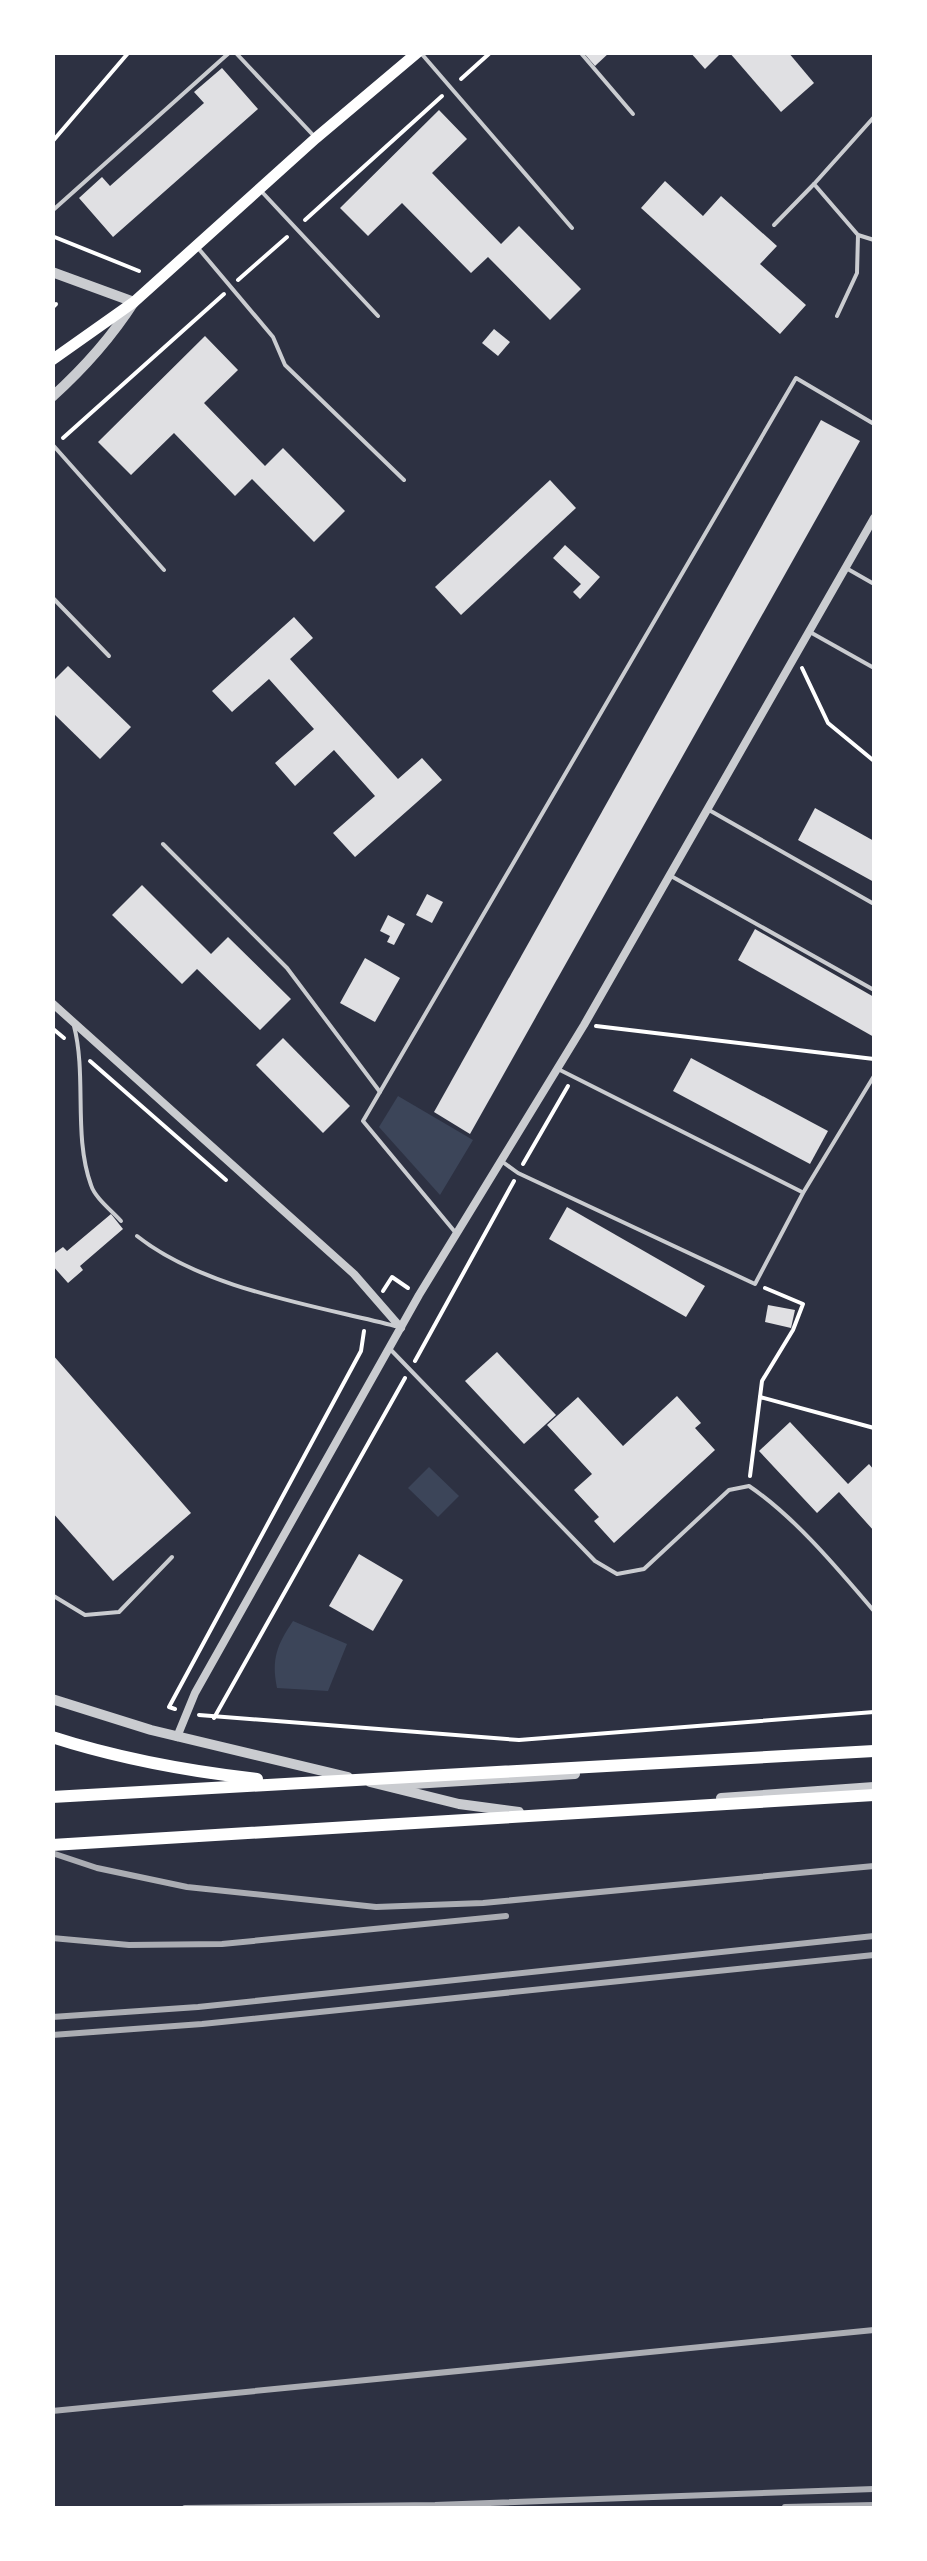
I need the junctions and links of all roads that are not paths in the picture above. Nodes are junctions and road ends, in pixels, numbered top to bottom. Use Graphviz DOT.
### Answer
graph roads {
  1 [pos="232,52"];
  2 [pos="419,52"];
  3 [pos="580,52"];
  4 [pos="633,114"];
  5 [pos="874,117"];
  6 [pos="316,138"];
  7 [pos="814,184"];
  8 [pos="259,189"];
  9 [pos="52,211"];
  10 [pos="774,225"];
  11 [pos="572,228"];
  12 [pos="858,235"];
  13 [pos="874,240"];
  14 [pos="195,245"];
  15 [pos="52,272"];
  16 [pos="134,302"];
  17 [pos="378,316"];
  18 [pos="838,316"];
  19 [pos="52,360"];
  20 [pos="52,397"];
  21 [pos="874,424"];
  22 [pos="53,445"];
  23 [pos="404,480"];
  24 [pos="874,518"];
  25 [pos="846,568"];
  26 [pos="164,570"];
  27 [pos="874,584"];
  28 [pos="52,597"];
  29 [pos="810,632"];
  30 [pos="110,656"];
  31 [pos="874,668"];
  32 [pos="709,810"];
  33 [pos="163,844"];
  34 [pos="671,876"];
  35 [pos="874,904"];
  36 [pos="874,990"];
  37 [pos="52,1003"];
  38 [pos="73,1021"];
  39 [pos="556,1068"];
  40 [pos="874,1076"];
  41 [pos="380,1092"];
  42 [pos="500,1160"];
  43 [pos="803,1193"];
  44 [pos="121,1222"];
  45 [pos="137,1236"];
  46 [pos="458,1236"];
  47 [pos="402,1328"];
  48 [pos="389,1348"];
  49 [pos="172,1557"];
  50 [pos="52,1596"];
  51 [pos="874,1611"];
  52 [pos="52,1699"];
  53 [pos="52,1736"];
  54 [pos="177,1737"];
  55 [pos="874,1752"];
  56 [pos="290,1783"];
  57 [pos="386,1786"];
  58 [pos="874,1787"];
  59 [pos="874,1795"];
  60 [pos="52,1797"];
  61 [pos="52,1846"];
  1 -- 6 [label="lane"];
  1 -- 9 [label="lane"];
  2 -- 6 [label="main road"];
  2 -- 11 [label="lane"];
  3 -- 4 [label="lane"];
  5 -- 7 [label="lane"];
  6 -- 8 [label="main road"];
  7 -- 10 [label="lane"];
  7 -- 12 [label="lane"];
  8 -- 14 [label="main road"];
  8 -- 17 [label="lane"];
  12 -- 13 [label="lane"];
  12 -- 18 [label="lane"];
  14 -- 16 [label="main road"];
  14 -- 23 [label="lane"];
  15 -- 16 [label="street"];
  16 -- 19 [label="main road"];
  16 -- 20 [label="street"];
  21 -- 41 [label="lane"];
  22 -- 26 [label="lane"];
  24 -- 25 [label="street"];
  25 -- 27 [label="lane"];
  25 -- 29 [label="street"];
  28 -- 30 [label="lane"];
  29 -- 31 [label="lane"];
  29 -- 32 [label="street"];
  32 -- 34 [label="street"];
  32 -- 35 [label="lane"];
  33 -- 41 [label="lane"];
  34 -- 36 [label="lane"];
  34 -- 39 [label="street"];
  37 -- 38 [label="street"];
  38 -- 44 [label="lane"];
  38 -- 47 [label="street"];
  39 -- 42 [label="street"];
  39 -- 43 [label="lane"];
  40 -- 43 [label="lane"];
  41 -- 46 [label="lane"];
  42 -- 43 [label="lane"];
  42 -- 46 [label="street"];
  45 -- 47 [label="lane"];
  46 -- 47 [label="street"];
  47 -- 48 [label="street"];
  48 -- 51 [label="lane"];
  48 -- 54 [label="street"];
  49 -- 50 [label="lane"];
  52 -- 54 [label="street"];
  53 -- 56 [label="main road"];
  54 -- 57 [label="street"];
  55 -- 56 [label="main road"];
  55 -- 57 [label="street"];
  56 -- 60 [label="main road"];
  57 -- 58 [label="street"];
  59 -- 61 [label="main road"];
}
